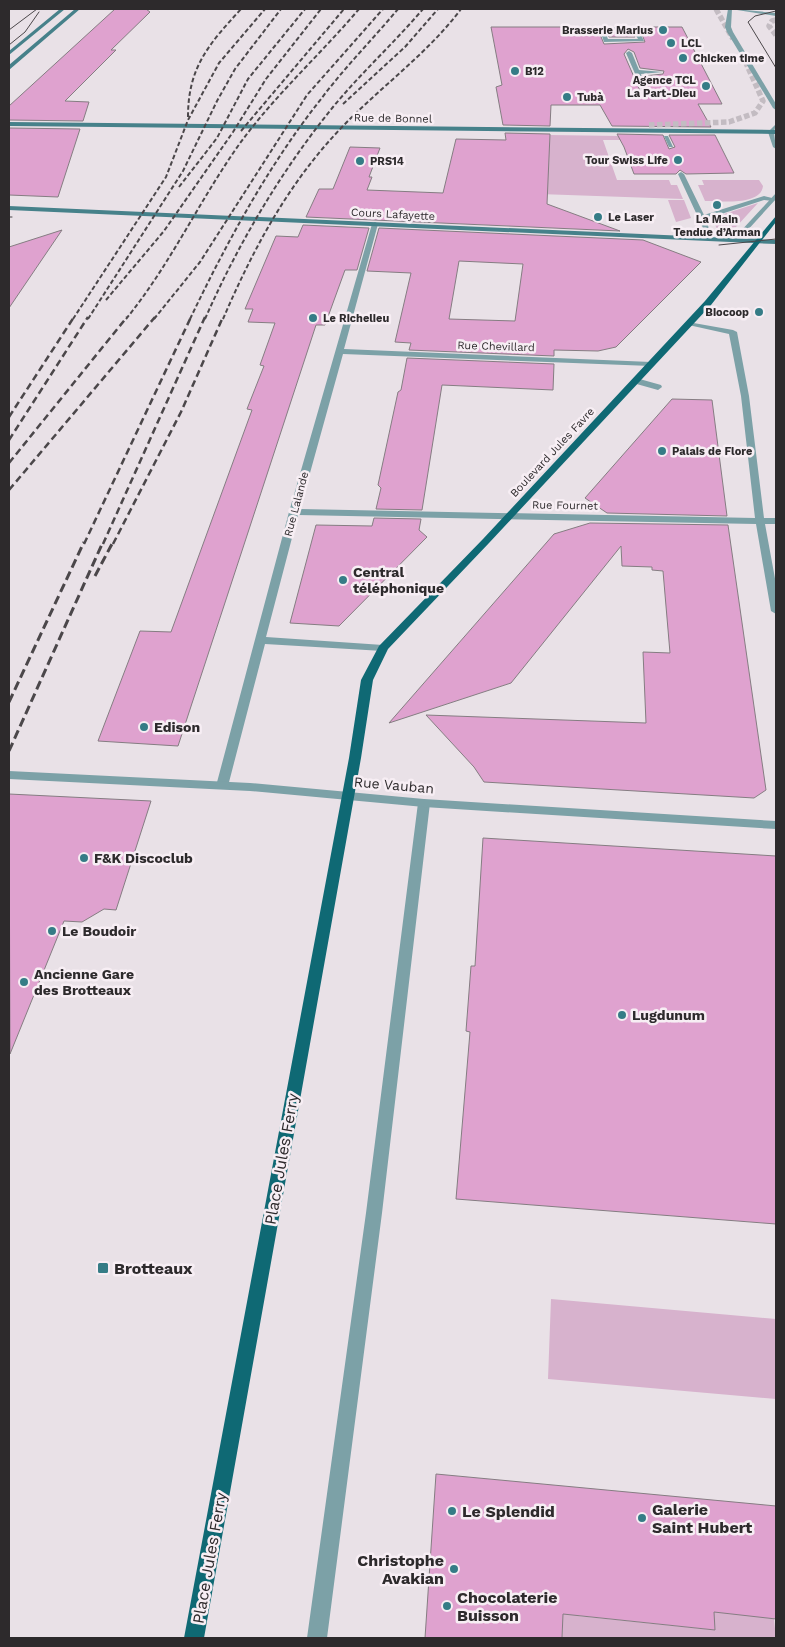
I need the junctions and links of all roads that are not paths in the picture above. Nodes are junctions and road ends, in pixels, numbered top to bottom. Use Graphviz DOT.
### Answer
graph roads {
  1 [pos="63,9"];
  2 [pos="78,9"];
  3 [pos="730,9"];
  4 [pos="737,9"];
  5 [pos="764,9"];
  6 [pos="774,16"];
  7 [pos="620,30"];
  8 [pos="624,42"];
  9 [pos="9,53"];
  10 [pos="629,53"];
  11 [pos="9,68"];
  12 [pos="637,72"];
  13 [pos="660,72"];
  14 [pos="646,92"];
  15 [pos="776,108"];
  16 [pos="9,124"];
  17 [pos="649,125"];
  18 [pos="776,126"];
  19 [pos="399,127"];
  20 [pos="774,132"];
  21 [pos="776,147"];
  22 [pos="683,177"];
  23 [pos="775,197"];
  24 [pos="9,208"];
  25 [pos="702,218"];
  26 [pos="776,218"];
  27 [pos="375,224"];
  28 [pos="698,230"];
  29 [pos="759,241"];
  30 [pos="776,242"];
  31 [pos="688,324"];
  32 [pos="339,351"];
  33 [pos="651,364"];
  34 [pos="636,381"];
  35 [pos="658,387"];
  36 [pos="294,512"];
  37 [pos="509,516"];
  38 [pos="760,521"];
  39 [pos="776,522"];
  40 [pos="776,611"];
  41 [pos="260,640"];
  42 [pos="383,648"];
  43 [pos="366,680"];
  44 [pos="9,774"];
  45 [pos="222,786"];
  46 [pos="348,796"];
  47 [pos="424,803"];
  48 [pos="776,825"];
  49 [pos="194,1638"];
  50 [pos="317,1638"];
  1 -- 9 [label="main road"];
  2 -- 11 [label="main road"];
  3 -- 15 [label="street"];
  4 -- 6 [label="street"];
  5 -- 6 [label="street"];
  7 -- 8 [label="street"];
  7 -- 8 [label="street"];
  7 -- 8 [label="street"];
  10 -- 12 [label="street"];
  12 -- 13 [label="street"];
  12 -- 14 [label="street"];
  16 -- 19 [label="main road, Rue de Bonnel"];
  17 -- 19 [label="main road"];
  18 -- 20 [label="street"];
  19 -- 20 [label="main road, Rue de Bonnel"];
  20 -- 21 [label="street"];
  22 -- 25 [label="street"];
  23 -- 25 [label="street"];
  23 -- 29 [label="street"];
  24 -- 27 [label="main road, Cours Lafayette"];
  25 -- 28 [label="street"];
  26 -- 29 [label="main road, Boulevard Jules Favre"];
  27 -- 29 [label="main road, Cours Lafayette"];
  27 -- 32 [label="street, Rue Lalande"];
  29 -- 30 [label="main road, Cours Lafayette"];
  29 -- 31 [label="main road, Boulevard Jules Favre"];
  31 -- 33 [label="main road, Boulevard Jules Favre"];
  31 -- 38 [label="street"];
  32 -- 33 [label="street, Rue Chevillard"];
  32 -- 36 [label="street, Rue Lalande"];
  33 -- 34 [label="main road, Boulevard Jules Favre"];
  34 -- 35 [label="street"];
  34 -- 37 [label="main road, Boulevard Jules Favre"];
  36 -- 37 [label="street, Rue Fournet"];
  36 -- 41 [label="street, Rue Lalande"];
  37 -- 38 [label="street, Rue Fournet"];
  37 -- 42 [label="main road, Boulevard Jules Favre"];
  38 -- 39 [label="street, Rue Fournet"];
  38 -- 40 [label="street"];
  41 -- 42 [label="street"];
  41 -- 45 [label="street, Rue Lalande"];
  42 -- 43 [label="main road, Boulevard Jules Favre"];
  43 -- 46 [label="main road, Place Jules Ferry"];
  44 -- 45 [label="street, Rue Vauban"];
  45 -- 46 [label="street, Rue Vauban"];
  46 -- 47 [label="street, Rue Vauban"];
  46 -- 49 [label="main road, Place Jules Ferry"];
  47 -- 48 [label="street, Rue Vauban"];
  47 -- 50 [label="street"];
}
